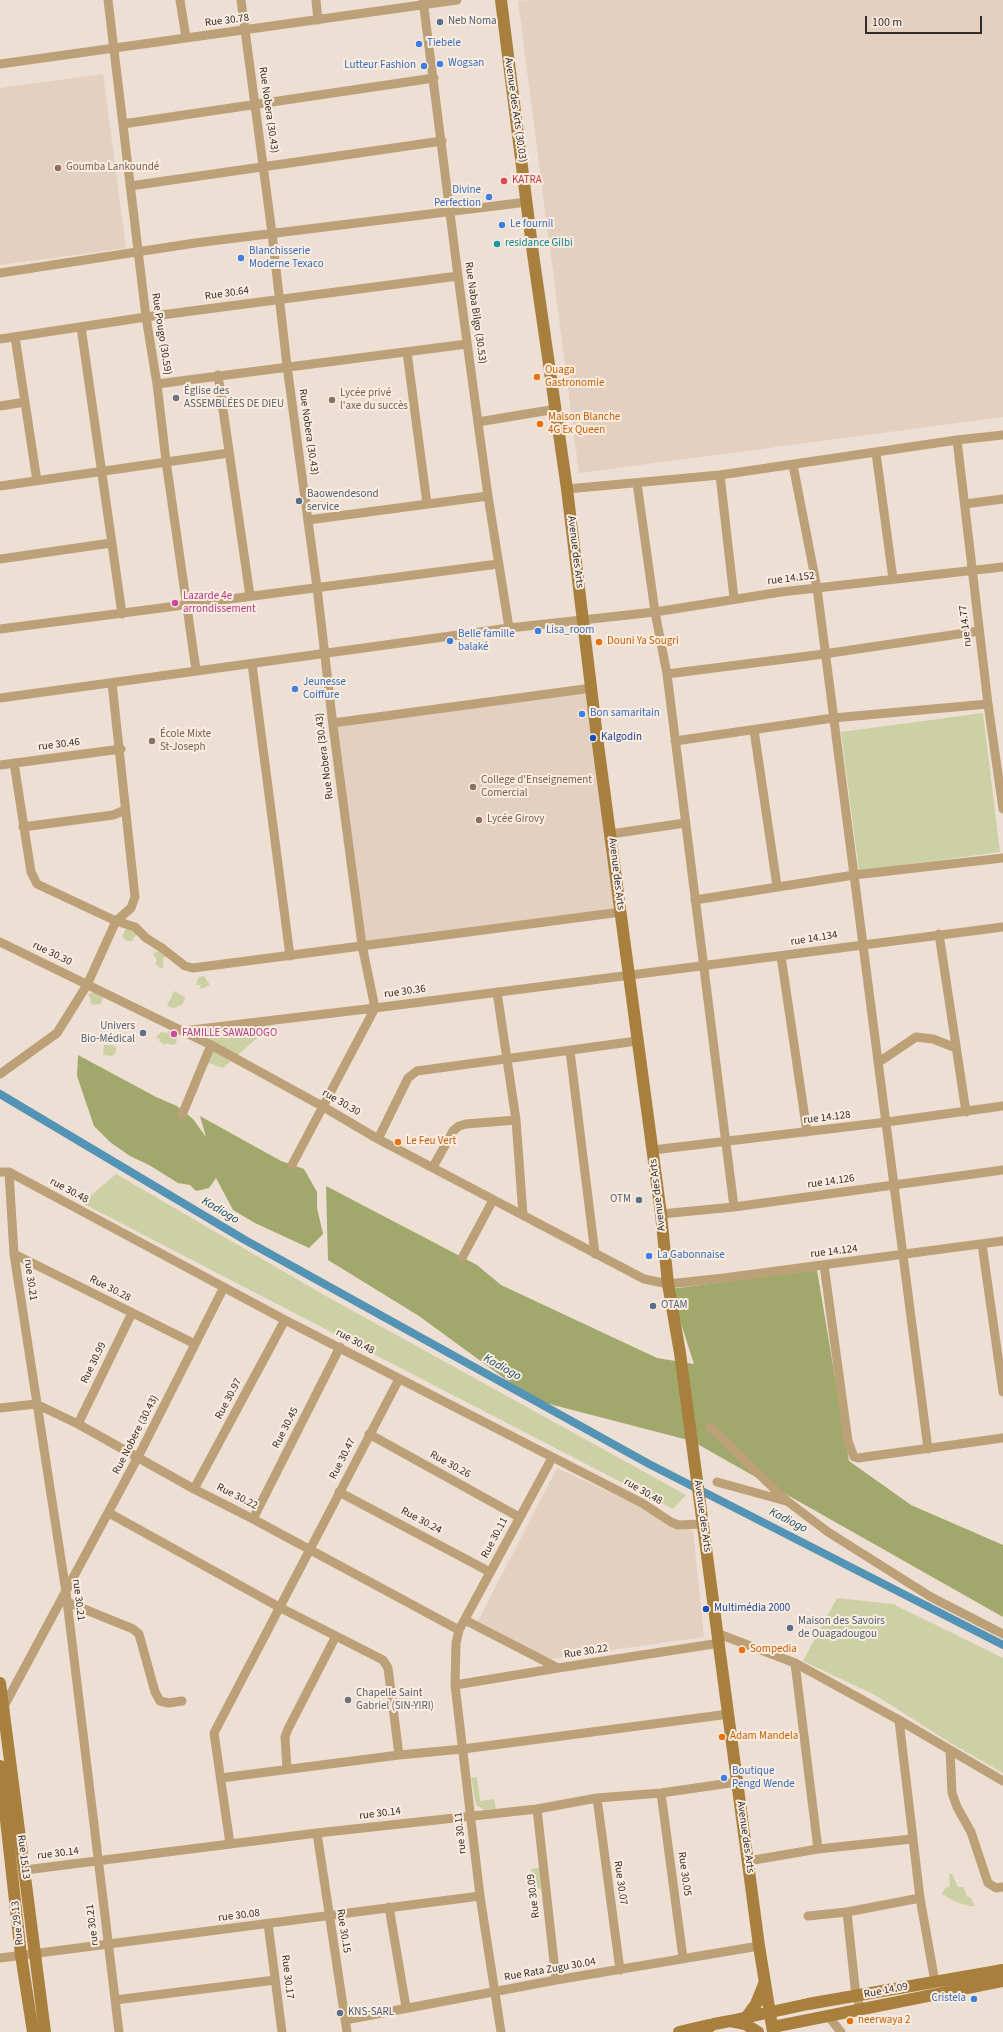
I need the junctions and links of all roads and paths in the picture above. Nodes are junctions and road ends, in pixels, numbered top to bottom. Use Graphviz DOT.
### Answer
graph roads {
  1 [pos="108,0"];
  2 [pos="180,0"];
  3 [pos="241,0"];
  4 [pos="316,0"];
  5 [pos="457,0"];
  6 [pos="501,0"];
  7 [pos="424,3"];
  8 [pos="318,20"];
  9 [pos="245,31"];
  10 [pos="186,38"];
  11 [pos="114,48"];
  12 [pos="0,64"];
  13 [pos="434,78"];
  14 [pos="255,104"];
  15 [pos="122,124"];
  16 [pos="442,141"];
  17 [pos="264,167"];
  18 [pos="130,186"];
  19 [pos="527,202"];
  20 [pos="449,211"];
  21 [pos="272,233"];
  22 [pos="138,252"];
  23 [pos="0,273"];
  24 [pos="458,276"];
  25 [pos="279,299"];
  26 [pos="146,317"];
  27 [pos="81,327"];
  28 [pos="15,337"];
  29 [pos="0,339"];
  30 [pos="467,344"];
  31 [pos="407,352"];
  32 [pos="287,366"];
  33 [pos="218,376"];
  34 [pos="157,384"];
  35 [pos="24,402"];
  36 [pos="0,406"];
  37 [pos="556,409"];
  38 [pos="478,422"];
  39 [pos="1003,435"];
  40 [pos="957,440"];
  41 [pos="229,453"];
  42 [pos="876,453"];
  43 [pos="166,461"];
  44 [pos="793,465"];
  45 [pos="101,472"];
  46 [pos="720,475"];
  47 [pos="37,481"];
  48 [pos="637,483"];
  49 [pos="0,486"];
  50 [pos="567,489"];
  51 [pos="488,496"];
  52 [pos="1003,499"];
  53 [pos="427,504"];
  54 [pos="965,504"];
  55 [pos="308,520"];
  56 [pos="111,542"];
  57 [pos="0,559"];
  58 [pos="498,564"];
  59 [pos="1003,567"];
  60 [pos="972,571"];
  61 [pos="893,578"];
  62 [pos="317,587"];
  63 [pos="816,588"];
  64 [pos="250,596"];
  65 [pos="734,598"];
  66 [pos="186,605"];
  67 [pos="655,612"];
  68 [pos="122,614"];
  69 [pos="583,620"];
  70 [pos="509,628"];
  71 [pos="0,629"];
  72 [pos="979,631"];
  73 [pos="326,653"];
  74 [pos="824,654"];
  75 [pos="252,664"];
  76 [pos="196,670"];
  77 [pos="667,674"];
  78 [pos="112,683"];
  79 [pos="592,688"];
  80 [pos="0,698"];
  81 [pos="988,704"];
  82 [pos="833,718"];
  83 [pos="333,723"];
  84 [pos="754,730"];
  85 [pos="675,742"];
  86 [pos="1003,742"];
  87 [pos="993,744"];
  88 [pos="120,750"];
  89 [pos="14,763"];
  90 [pos="0,765"];
  91 [pos="1003,809"];
  92 [pos="125,810"];
  93 [pos="684,823"];
  94 [pos="23,827"];
  95 [pos="611,834"];
  96 [pos="1003,858"];
  97 [pos="854,875"];
  98 [pos="777,886"];
  99 [pos="695,900"];
  100 [pos="621,912"];
  101 [pos="116,921"];
  102 [pos="1003,927"];
  103 [pos="939,934"];
  104 [pos="0,942"];
  105 [pos="861,944"];
  106 [pos="362,945"];
  107 [pos="290,956"];
  108 [pos="781,956"];
  109 [pos="703,966"];
  110 [pos="629,974"];
  111 [pos="87,985"];
  112 [pos="497,992"];
  113 [pos="375,1008"];
  114 [pos="183,1031"];
  115 [pos="637,1041"];
  116 [pos="211,1045"];
  117 [pos="956,1048"];
  118 [pos="570,1051"];
  119 [pos="506,1058"];
  120 [pos="879,1062"];
  121 [pos="0,1074"];
  122 [pos="322,1106"];
  123 [pos="1003,1106"];
  124 [pos="966,1112"];
  125 [pos="182,1115"];
  126 [pos="516,1120"];
  127 [pos="887,1122"];
  128 [pos="807,1132"];
  129 [pos="378,1139"];
  130 [pos="727,1141"];
  131 [pos="653,1150"];
  132 [pos="292,1165"];
  133 [pos="433,1167"];
  134 [pos="1003,1170"];
  135 [pos="4,1172"];
  136 [pos="895,1186"];
  137 [pos="493,1200"];
  138 [pos="734,1207"];
  139 [pos="661,1214"];
  140 [pos="523,1215"];
  141 [pos="1003,1241"];
  142 [pos="982,1244"];
  143 [pos="14,1254"];
  144 [pos="595,1254"];
  145 [pos="902,1255"];
  146 [pos="462,1258"];
  147 [pos="824,1265"];
  148 [pos="668,1284"];
  149 [pos="224,1287"];
  150 [pos="132,1313"];
  151 [pos="285,1320"];
  152 [pos="195,1344"];
  153 [pos="340,1347"];
  154 [pos="398,1379"];
  155 [pos="1003,1392"];
  156 [pos="36,1404"];
  157 [pos="0,1408"];
  158 [pos="78,1424"];
  159 [pos="710,1427"];
  160 [pos="368,1434"];
  161 [pos="1003,1438"];
  162 [pos="928,1449"];
  163 [pos="138,1457"];
  164 [pos="552,1458"];
  165 [pos="717,1482"];
  166 [pos="194,1489"];
  167 [pos="340,1492"];
  168 [pos="787,1501"];
  169 [pos="109,1513"];
  170 [pos="520,1517"];
  171 [pos="253,1519"];
  172 [pos="702,1524"];
  173 [pos="310,1550"];
  174 [pos="490,1572"];
  175 [pos="66,1592"];
  176 [pos="67,1602"];
  177 [pos="279,1607"];
  178 [pos="465,1620"];
  179 [pos="459,1630"];
  180 [pos="1003,1634"];
  181 [pos="336,1636"];
  182 [pos="719,1638"];
  183 [pos="795,1663"];
  184 [pos="558,1668"];
  185 [pos="0,1683"];
  186 [pos="455,1685"];
  187 [pos="182,1701"];
  188 [pos="3,1708"];
  189 [pos="729,1714"];
  190 [pos="899,1720"];
  191 [pos="4,1737"];
  192 [pos="463,1749"];
  193 [pos="950,1750"];
  194 [pos="399,1755"];
  195 [pos="0,1766"];
  196 [pos="288,1769"];
  197 [pos="220,1778"];
  198 [pos="1003,1781"];
  199 [pos="737,1782"];
  200 [pos="661,1793"];
  201 [pos="597,1798"];
  202 [pos="536,1809"];
  203 [pos="472,1816"];
  204 [pos="317,1833"];
  205 [pos="912,1839"];
  206 [pos="230,1844"];
  207 [pos="818,1849"];
  208 [pos="748,1860"];
  209 [pos="98,1861"];
  210 [pos="25,1870"];
  211 [pos="1003,1886"];
  212 [pos="480,1896"];
  213 [pos="920,1898"];
  214 [pos="389,1908"];
  215 [pos="847,1912"];
  216 [pos="329,1916"];
  217 [pos="808,1916"];
  218 [pos="268,1924"];
  219 [pos="108,1945"];
  220 [pos="759,1946"];
  221 [pos="35,1954"];
  222 [pos="21,1955"];
  223 [pos="0,1958"];
  224 [pos="683,1958"];
  225 [pos="620,1970"];
  226 [pos="1003,1970"];
  227 [pos="275,1980"];
  228 [pos="556,1980"];
  229 [pos="1003,1981"];
  230 [pos="935,1982"];
  231 [pos="765,1983"];
  232 [pos="494,1991"];
  233 [pos="856,1996"];
  234 [pos="115,2000"];
  235 [pos="406,2007"];
  236 [pos="861,2009"];
  237 [pos="770,2012"];
  238 [pos="828,2016"];
  239 [pos="745,2019"];
  240 [pos="345,2020"];
  241 [pos="730,2021"];
  242 [pos="714,2024"];
  243 [pos="773,2030"];
  244 [pos="33,2032"];
  245 [pos="45,2032"];
  246 [pos="119,2032"];
  247 [pos="282,2032"];
  248 [pos="347,2032"];
  249 [pos="501,2032"];
  250 [pos="679,2032"];
  251 [pos="701,2032"];
  252 [pos="758,2032"];
  253 [pos="841,2032"];
  1 -- 11 [label="street, Rue Pougo (30.59)"];
  2 -- 10 [label="street"];
  3 -- 9 [label="street, Rue Nobera (30.43)"];
  4 -- 8 [label="street"];
  5 -- 7 [label="street, Rue 30.78"];
  6 -- 19 [label="street, Avenue des Arts (30.03)"];
  7 -- 8 [label="street, Rue 30.78"];
  7 -- 13 [label="street, Rue Naba Bilgo (30.53)"];
  8 -- 9 [label="street, Rue 30.78"];
  9 -- 10 [label="street, Rue 30.78"];
  9 -- 14 [label="street, Rue Nobera (30.43)"];
  10 -- 11 [label="street, Rue 30.78"];
  11 -- 12 [label="street, Rue 30.78"];
  11 -- 15 [label="street, Rue Pougo (30.59)"];
  13 -- 14 [label="street"];
  13 -- 16 [label="street, Rue Naba Bilgo (30.53)"];
  14 -- 15 [label="street"];
  14 -- 17 [label="street, Rue Nobera (30.43)"];
  15 -- 18 [label="street, Rue Pougo (30.59)"];
  16 -- 17 [label="street"];
  16 -- 20 [label="street, Rue Naba Bilgo (30.53)"];
  17 -- 18 [label="street"];
  17 -- 21 [label="street, Rue Nobera (30.43)"];
  18 -- 22 [label="street, Rue Pougo (30.59)"];
  19 -- 20 [label="street"];
  19 -- 37 [label="street, Avenue des Arts (30.03)"];
  20 -- 21 [label="street"];
  20 -- 24 [label="street, Rue Naba Bilgo (30.53)"];
  21 -- 22 [label="street"];
  21 -- 25 [label="street, Rue Nobera (30.43)"];
  22 -- 23 [label="street"];
  22 -- 26 [label="street, Rue Pougo (30.59)"];
  24 -- 25 [label="street, Rue 30.64"];
  24 -- 30 [label="street, Rue Naba Bilgo (30.53)"];
  25 -- 26 [label="street, Rue 30.64"];
  25 -- 32 [label="street, Rue Nobera (30.43)"];
  26 -- 27 [label="street, Rue 30.64"];
  26 -- 34 [label="street, Rue Pougo (30.59)"];
  27 -- 28 [label="street, Rue 30.64"];
  27 -- 45 [label="street"];
  28 -- 29 [label="street, Rue 30.64"];
  28 -- 35 [label="street"];
  30 -- 31 [label="street"];
  30 -- 38 [label="street, Rue Naba Bilgo (30.53)"];
  31 -- 32 [label="street"];
  31 -- 53 [label="street"];
  32 -- 33 [label="street"];
  32 -- 55 [label="street, Rue Nobera (30.43)"];
  33 -- 34 [label="street"];
  33 -- 41 [label="street"];
  34 -- 43 [label="street, Rue Pougo (30.59)"];
  35 -- 36 [label="street"];
  35 -- 47 [label="street"];
  37 -- 38 [label="street"];
  37 -- 50 [label="street, Avenue des Arts"];
  38 -- 51 [label="street, Rue Naba Bilgo (30.53)"];
  39 -- 40 [label="street"];
  40 -- 42 [label="street"];
  40 -- 54 [label="street, rue 14.77"];
  41 -- 43 [label="street"];
  41 -- 64 [label="street"];
  42 -- 44 [label="street"];
  42 -- 61 [label="street"];
  43 -- 45 [label="street"];
  43 -- 66 [label="street, Rue Pougo (30.59)"];
  44 -- 46 [label="street"];
  44 -- 63 [label="street"];
  45 -- 47 [label="street"];
  45 -- 56 [label="street"];
  46 -- 48 [label="street"];
  46 -- 65 [label="street"];
  47 -- 49 [label="street"];
  48 -- 50 [label="street"];
  48 -- 67 [label="street"];
  50 -- 69 [label="street, Avenue des Arts"];
  51 -- 53 [label="street"];
  51 -- 58 [label="street, Rue Naba Bilgo (30.53)"];
  52 -- 54 [label="street"];
  53 -- 55 [label="street"];
  54 -- 60 [label="street, rue 14.77"];
  55 -- 62 [label="street, Rue Nobera (30.43)"];
  56 -- 57 [label="street"];
  56 -- 68 [label="street"];
  58 -- 62 [label="street"];
  58 -- 70 [label="street, Rue Naba Bilgo (30.53)"];
  59 -- 60 [label="street, rue 14.152"];
  60 -- 61 [label="street, rue 14.152"];
  60 -- 72 [label="street, rue 14.77"];
  61 -- 63 [label="street, rue 14.152"];
  62 -- 64 [label="street"];
  62 -- 73 [label="street, Rue Nobera (30.43)"];
  63 -- 65 [label="street, rue 14.152"];
  63 -- 74 [label="street"];
  64 -- 66 [label="street"];
  65 -- 67 [label="street, rue 14.152"];
  66 -- 68 [label="street"];
  66 -- 76 [label="street, Rue Pougo (30.59)"];
  67 -- 69 [label="street, rue 14.152"];
  67 -- 77 [label="street"];
  68 -- 71 [label="street"];
  69 -- 70 [label="street, rue 14.152"];
  69 -- 79 [label="street, Avenue des Arts"];
  70 -- 73 [label="street, rue 14.152"];
  72 -- 74 [label="street"];
  72 -- 81 [label="street, rue 14.77"];
  73 -- 75 [label="street, rue 14.152"];
  73 -- 83 [label="street, Rue Nobera (30.43)"];
  74 -- 77 [label="street"];
  74 -- 82 [label="street"];
  75 -- 76 [label="street, rue 14.152"];
  75 -- 107 [label="street"];
  76 -- 78 [label="street, rue 14.152"];
  77 -- 85 [label="street"];
  78 -- 80 [label="street, rue 14.152"];
  78 -- 88 [label="street"];
  79 -- 83 [label="street"];
  79 -- 95 [label="street, Avenue des Arts"];
  81 -- 82 [label="street"];
  81 -- 87 [label="street, rue 14.77"];
  82 -- 84 [label="street"];
  82 -- 97 [label="street"];
  83 -- 106 [label="street, Rue Nobera (30.43)"];
  84 -- 85 [label="street"];
  84 -- 98 [label="street"];
  85 -- 93 [label="street"];
  86 -- 87 [label="street"];
  87 -- 91 [label="street, rue 14.77"];
  88 -- 89 [label="street, rue 30.46"];
  88 -- 92 [label="street"];
  89 -- 90 [label="street, rue 30.46"];
  89 -- 94 [label="street"];
  92 -- 94 [label="street"];
  92 -- 101 [label="street"];
  93 -- 95 [label="street"];
  93 -- 99 [label="street"];
  94 -- 101 [label="street"];
  95 -- 100 [label="street, Avenue des Arts"];
  96 -- 97 [label="street"];
  97 -- 98 [label="street"];
  97 -- 105 [label="street"];
  98 -- 99 [label="street"];
  99 -- 109 [label="street"];
  100 -- 106 [label="street"];
  100 -- 110 [label="street, Avenue des Arts"];
  101 -- 107 [label="street"];
  101 -- 111 [label="street"];
  102 -- 103 [label="street, rue 14.134"];
  103 -- 105 [label="street, rue 14.134"];
  103 -- 117 [label="street"];
  104 -- 111 [label="street, rue 30.30"];
  105 -- 108 [label="street, rue 14.134"];
  105 -- 120 [label="street"];
  106 -- 107 [label="street"];
  106 -- 113 [label="street, Rue Nobera (30.43)"];
  108 -- 109 [label="street, rue 14.134"];
  108 -- 128 [label="street"];
  109 -- 110 [label="street, rue 14.134"];
  109 -- 130 [label="street"];
  110 -- 112 [label="street, rue 30.36"];
  110 -- 115 [label="street, Avenue des Arts"];
  111 -- 114 [label="street, rue 30.30"];
  111 -- 121 [label="street"];
  112 -- 113 [label="street, rue 30.36"];
  112 -- 119 [label="street"];
  113 -- 114 [label="street, rue 30.36"];
  113 -- 122 [label="street"];
  114 -- 116 [label="street, rue 30.30"];
  115 -- 118 [label="street"];
  115 -- 131 [label="street, Avenue des Arts"];
  116 -- 122 [label="street, rue 30.30"];
  116 -- 125 [label="street"];
  117 -- 120 [label="street"];
  117 -- 124 [label="street"];
  118 -- 119 [label="street"];
  118 -- 144 [label="street"];
  119 -- 126 [label="street"];
  119 -- 129 [label="street"];
  120 -- 127 [label="street"];
  122 -- 129 [label="street, rue 30.30"];
  122 -- 132 [label="street"];
  123 -- 124 [label="street, rue 14.128"];
  124 -- 127 [label="street, rue 14.128"];
  126 -- 133 [label="street"];
  126 -- 140 [label="street"];
  127 -- 128 [label="street, rue 14.128"];
  127 -- 136 [label="street"];
  128 -- 130 [label="street, rue 14.128"];
  129 -- 133 [label="street, rue 30.30"];
  130 -- 131 [label="street, rue 14.128"];
  130 -- 138 [label="street"];
  131 -- 139 [label="street, Avenue des Arts"];
  133 -- 137 [label="street, rue 30.30"];
  134 -- 136 [label="street, rue 14.126"];
  135 -- 143 [label="street, rue 30.21"];
  135 -- 149 [label="street, rue 30.48"];
  136 -- 138 [label="street, rue 14.126"];
  136 -- 145 [label="street"];
  137 -- 140 [label="street, rue 30.30"];
  137 -- 146 [label="street"];
  138 -- 139 [label="street, rue 14.126"];
  139 -- 148 [label="street, Avenue des Arts"];
  140 -- 144 [label="street, rue 30.30"];
  141 -- 142 [label="street, rue 14.124"];
  142 -- 145 [label="street, rue 14.124"];
  142 -- 155 [label="street"];
  143 -- 150 [label="street, Rue 30.28"];
  143 -- 156 [label="street, rue 30.21"];
  144 -- 148 [label="street, rue 30.30"];
  145 -- 147 [label="street, rue 14.124"];
  145 -- 162 [label="street"];
  147 -- 148 [label="street, rue 14.124"];
  147 -- 162 [label="street"];
  148 -- 172 [label="street, Avenue des Arts"];
  149 -- 151 [label="street, rue 30.48"];
  149 -- 152 [label="street, Rue Nobere (30.43)"];
  150 -- 152 [label="street, Rue 30.28"];
  150 -- 158 [label="street, Rue 30.99"];
  151 -- 153 [label="street, rue 30.48"];
  151 -- 166 [label="street, Rue 30.97"];
  152 -- 163 [label="street, Rue Nobere (30.43)"];
  153 -- 154 [label="street, rue 30.48"];
  153 -- 171 [label="street, Rue 30.45"];
  154 -- 160 [label="street, Rue 30.47"];
  154 -- 164 [label="street, rue 30.48"];
  156 -- 157 [label="street"];
  156 -- 158 [label="street, Rue 30.22"];
  156 -- 175 [label="street, rue 30.21"];
  158 -- 163 [label="street, Rue 30.22"];
  159 -- 168 [label="street"];
  160 -- 167 [label="street, Rue 30.47"];
  160 -- 170 [label="street, Rue 30.26"];
  161 -- 162 [label="street"];
  163 -- 166 [label="street, Rue 30.22"];
  163 -- 169 [label="street, Rue Nobere (30.43)"];
  164 -- 170 [label="street, Rue 30.11"];
  164 -- 172 [label="street, rue 30.48"];
  165 -- 168 [label="street"];
  166 -- 171 [label="street, Rue 30.22"];
  167 -- 173 [label="street, Rue 30.47"];
  167 -- 174 [label="street, Rue 30.24"];
  168 -- 180 [label="street"];
  169 -- 175 [label="street, Rue Nobere (30.43)"];
  169 -- 177 [label="street"];
  170 -- 174 [label="street, Rue 30.11"];
  171 -- 173 [label="street, Rue 30.22"];
  172 -- 182 [label="street, Avenue des Arts"];
  173 -- 177 [label="street, Rue 30.47"];
  173 -- 179 [label="street, Rue 30.22"];
  174 -- 178 [label="street, Rue 30.11"];
  175 -- 176 [label="street, rue 30.21"];
  175 -- 188 [label="street, Rue Nobere (30.43)"];
  176 -- 187 [label="street"];
  176 -- 209 [label="street, rue 30.21"];
  177 -- 181 [label="street"];
  177 -- 197 [label="street, Rue 30.47"];
  178 -- 179 [label="street, Rue 30.11"];
  178 -- 184 [label="street, Rue 30.22"];
  179 -- 186 [label="street, rue 30.11"];
  181 -- 194 [label="street"];
  181 -- 196 [label="street"];
  182 -- 183 [label="street"];
  182 -- 184 [label="street, Rue 30.22"];
  182 -- 189 [label="street, Avenue des Arts"];
  183 -- 190 [label="street"];
  183 -- 207 [label="street"];
  184 -- 186 [label="street"];
  185 -- 188 [label="street, Rue 15.13"];
  186 -- 192 [label="street, rue 30.11"];
  188 -- 191 [label="street, Rue 15.13"];
  189 -- 192 [label="street"];
  189 -- 199 [label="street, Avenue des Arts"];
  190 -- 193 [label="street"];
  190 -- 205 [label="street"];
  191 -- 210 [label="street, Rue 15.13"];
  192 -- 194 [label="street"];
  192 -- 203 [label="street, rue 30.11"];
  193 -- 198 [label="street"];
  193 -- 211 [label="street"];
  194 -- 196 [label="street"];
  195 -- 222 [label="street, Rue 29.13"];
  196 -- 197 [label="street"];
  197 -- 206 [label="street, Rue 30.47"];
  199 -- 200 [label="street, rue 30.14"];
  199 -- 208 [label="street, Avenue des Arts"];
  200 -- 201 [label="street, rue 30.14"];
  200 -- 224 [label="street, Rue 30.05"];
  201 -- 202 [label="street, rue 30.14"];
  201 -- 225 [label="street, Rue 30.07"];
  202 -- 203 [label="street, rue 30.14"];
  202 -- 228 [label="street, Rue 30.09"];
  203 -- 204 [label="street, rue 30.14"];
  203 -- 212 [label="street, rue 30.11"];
  204 -- 206 [label="street, rue 30.14"];
  204 -- 216 [label="street, Rue 30.15"];
  205 -- 207 [label="street"];
  205 -- 213 [label="street"];
  206 -- 209 [label="street, rue 30.14"];
  207 -- 208 [label="street"];
  208 -- 220 [label="street, Avenue des Arts"];
  209 -- 210 [label="street, rue 30.14"];
  209 -- 219 [label="street, rue 30.21"];
  210 -- 221 [label="street, Rue 15.13"];
  212 -- 214 [label="street, rue 30.08"];
  212 -- 232 [label="street, rue 30.11"];
  213 -- 215 [label="street"];
  213 -- 230 [label="street"];
  214 -- 216 [label="street, rue 30.08"];
  214 -- 235 [label="street"];
  215 -- 217 [label="street"];
  215 -- 233 [label="street"];
  216 -- 218 [label="street, rue 30.08"];
  216 -- 240 [label="street, Rue 30.15"];
  218 -- 219 [label="street, rue 30.08"];
  218 -- 227 [label="street, Rue 30.17"];
  219 -- 221 [label="street, rue 30.08"];
  219 -- 234 [label="street, rue 30.21"];
  220 -- 224 [label="street, Rue Rata Zugu 30.04"];
  220 -- 231 [label="street, Avenue des Arts"];
  221 -- 222 [label="street, rue 30.08"];
  221 -- 245 [label="street, Rue 15.13"];
  222 -- 223 [label="street, rue 30.08"];
  222 -- 244 [label="street, Rue 29.13"];
  224 -- 225 [label="street, Rue Rata Zugu 30.04"];
  225 -- 228 [label="street, Rue Rata Zugu 30.04"];
  226 -- 230 [label="street, Rue 14.09"];
  227 -- 234 [label="street"];
  227 -- 247 [label="street, Rue 30.17"];
  228 -- 232 [label="street, Rue Rata Zugu 30.04"];
  229 -- 236 [label="street, Rue 14.09"];
  230 -- 233 [label="street, Rue 14.09"];
  231 -- 237 [label="street, Avenue des Arts"];
  231 -- 239 [label="street"];
  232 -- 235 [label="street, Rue Rata Zugu 30.04"];
  232 -- 249 [label="street, rue 30.11"];
  233 -- 236 [label="street"];
  233 -- 237 [label="street, Rue 14.09"];
  234 -- 246 [label="street, rue 30.21"];
  235 -- 240 [label="street, Rue Rata Zugu 30.04"];
  236 -- 238 [label="street, Rue 14.09"];
  237 -- 239 [label="street, Rue 14.09"];
  237 -- 243 [label="street, Avenue des Arts"];
  238 -- 243 [label="street, Rue 14.09"];
  238 -- 253 [label="street"];
  239 -- 241 [label="street, Rue 14.09"];
  240 -- 248 [label="street, Rue 30.15"];
  241 -- 242 [label="street, Rue 14.09"];
  241 -- 252 [label="street"];
  242 -- 250 [label="street, Rue 14.09"];
  242 -- 251 [label="street"];
}
